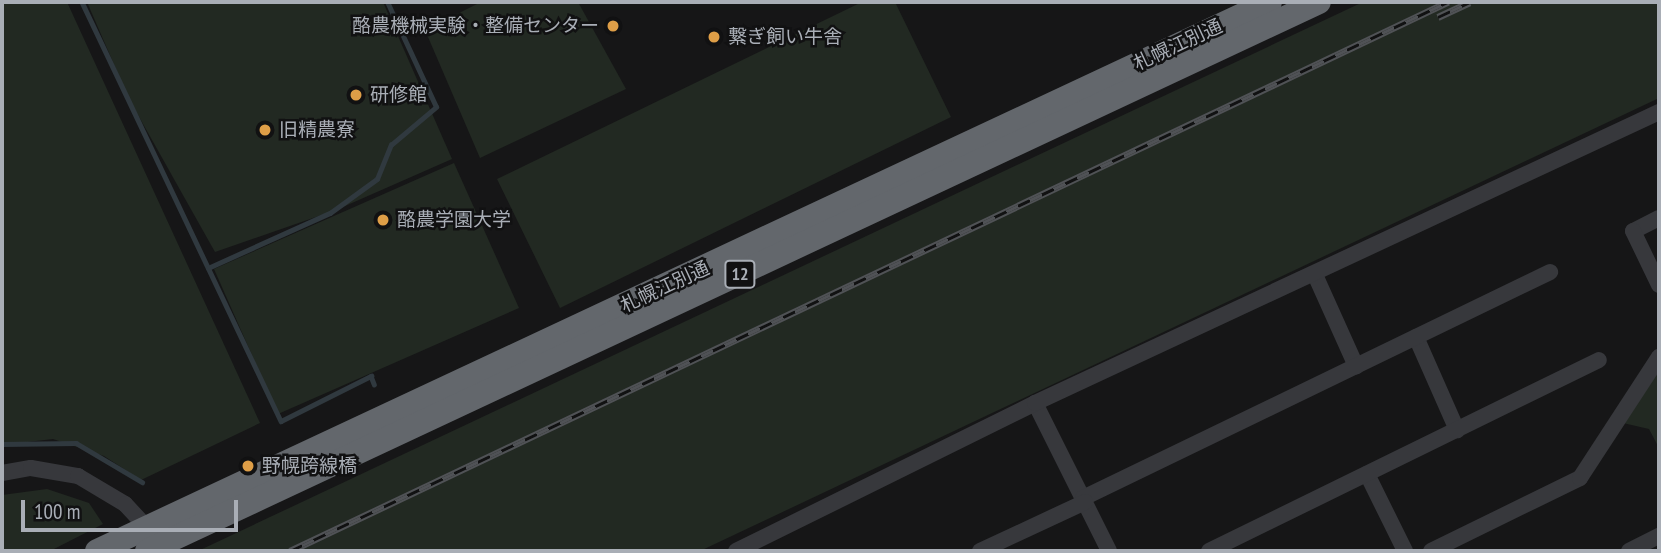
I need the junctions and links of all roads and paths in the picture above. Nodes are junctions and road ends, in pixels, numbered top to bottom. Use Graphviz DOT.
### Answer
graph roads {
  1 [pos="1270,2"];
  2 [pos="1319,2"];
  3 [pos="1659,112"];
  4 [pos="1659,218"];
  5 [pos="1550,272"];
  6 [pos="1316,277"];
  7 [pos="1659,285"];
  8 [pos="1416,337"];
  9 [pos="1659,357"];
  10 [pos="1599,360"];
  11 [pos="1356,366"];
  12 [pos="1035,403"];
  13 [pos="1457,430"];
  14 [pos="2,473"];
  15 [pos="1367,474"];
  16 [pos="1084,500"];
  17 [pos="1659,536"];
  18 [pos="152,542"];
  19 [pos="762,546"];
  20 [pos="97,551"];
  21 [pos="736,551"];
  22 [pos="979,551"];
  23 [pos="1109,551"];
  24 [pos="1209,551"];
  25 [pos="1405,551"];
  26 [pos="1431,551"];
  27 [pos="1629,551"];
  1 -- 18 [label="highway, 札幌江別通 / 12"];
  2 -- 18 [label="highway, 札幌江別通 / 12"];
  3 -- 6 [label="street"];
  4 -- 7 [label="street"];
  5 -- 8 [label="street"];
  6 -- 11 [label="street"];
  6 -- 12 [label="street"];
  8 -- 11 [label="street"];
  8 -- 13 [label="street"];
  9 -- 26 [label="street"];
  10 -- 13 [label="street"];
  11 -- 16 [label="street"];
  12 -- 16 [label="street"];
  12 -- 19 [label="street"];
  13 -- 15 [label="street"];
  14 -- 18 [label="street"];
  15 -- 24 [label="street"];
  15 -- 25 [label="street"];
  16 -- 22 [label="street"];
  16 -- 23 [label="street"];
  17 -- 27 [label="street"];
  18 -- 20 [label="highway, 札幌江別通 / 12"];
  19 -- 21 [label="street"];
}
